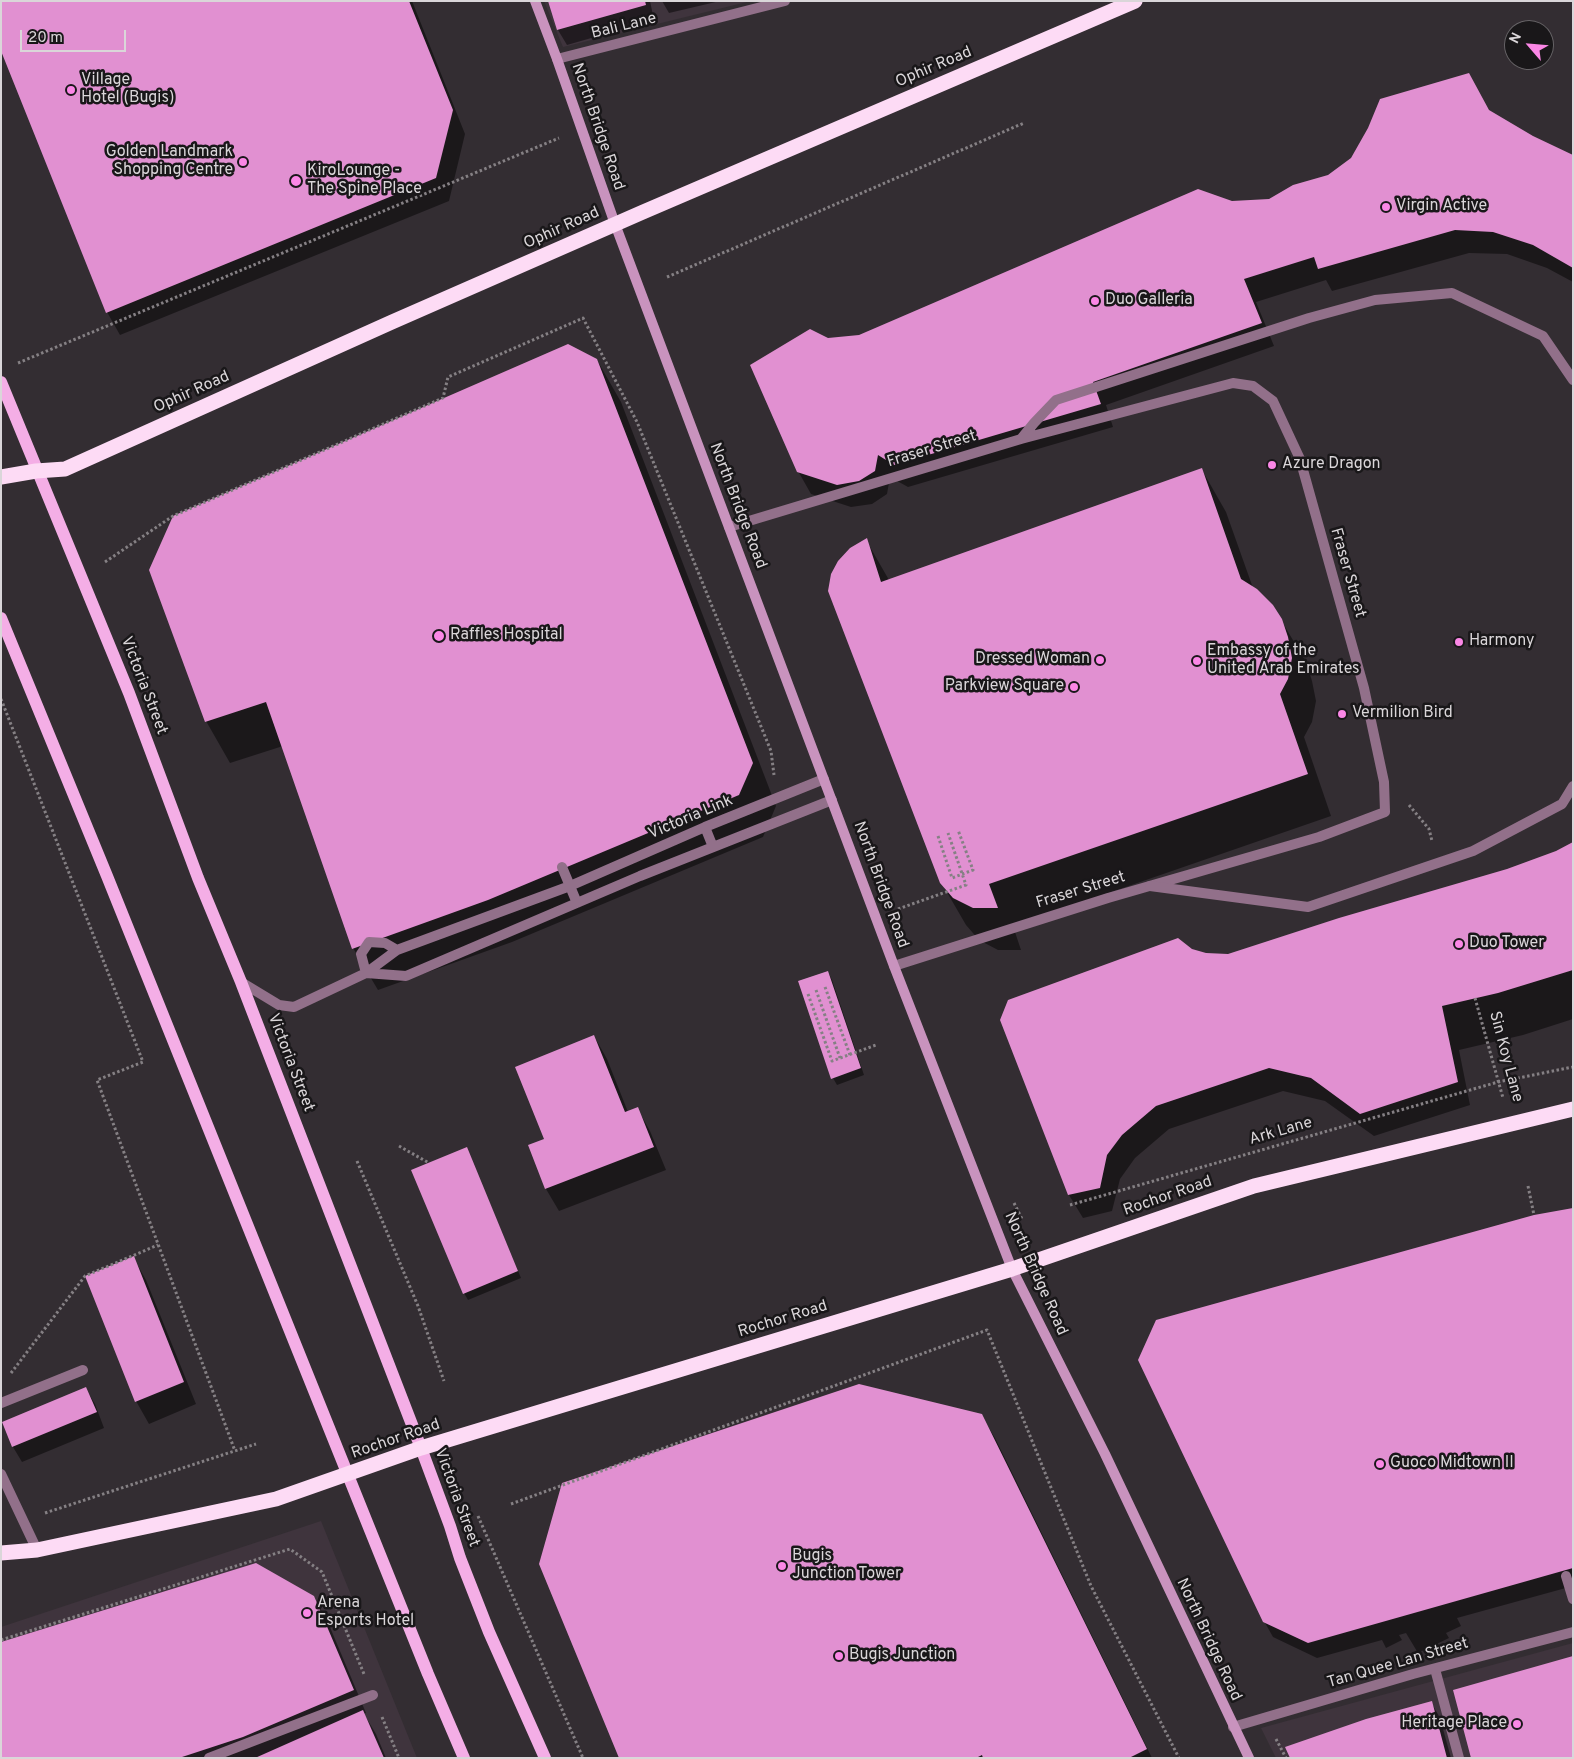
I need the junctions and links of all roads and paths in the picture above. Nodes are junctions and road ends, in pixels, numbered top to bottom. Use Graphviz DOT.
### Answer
graph roads {
  1 [pos="535,1"];
  2 [pos="785,1"];
  3 [pos="1135,1"];
  4 [pos="557,59"];
  5 [pos="1024,123"];
  6 [pos="568,134"];
  7 [pos="615,224"];
  8 [pos="667,277"];
  9 [pos="18,363"];
  10 [pos="1573,380"];
  11 [pos="1,382"];
  12 [pos="1021,439"];
  13 [pos="36,471"];
  14 [pos="1,477"];
  15 [pos="730,528"];
  16 [pos="105,562"];
  17 [pos="1,618"];
  18 [pos="1,699"];
  19 [pos="824,779"];
  20 [pos="774,782"];
  21 [pos="1573,786"];
  22 [pos="832,800"];
  23 [pos="1404,800"];
  24 [pos="705,827"];
  25 [pos="958,830"];
  26 [pos="948,833"];
  27 [pos="938,836"];
  28 [pos="1433,845"];
  29 [pos="713,847"];
  30 [pos="562,867"];
  31 [pos="962,874"];
  32 [pos="570,886"];
  33 [pos="1150,886"];
  34 [pos="577,903"];
  35 [pos="891,912"];
  36 [pos="397,950"];
  37 [pos="894,966"];
  38 [pos="366,973"];
  39 [pos="242,982"];
  40 [pos="825,987"];
  41 [pos="816,990"];
  42 [pos="808,994"];
  43 [pos="1476,998"];
  44 [pos="876,1045"];
  45 [pos="850,1055"];
  46 [pos="840,1058"];
  47 [pos="1573,1067"];
  48 [pos="1498,1082"];
  49 [pos="1573,1109"];
  50 [pos="1510,1124"];
  51 [pos="399,1146"];
  52 [pos="357,1161"];
  53 [pos="429,1163"];
  54 [pos="1528,1186"];
  55 [pos="1070,1205"];
  56 [pos="1534,1215"];
  57 [pos="158,1245"];
  58 [pos="1012,1269"];
  59 [pos="83,1370"];
  60 [pos="7,1377"];
  61 [pos="444,1381"];
  62 [pos="1,1403"];
  63 [pos="256,1444"];
  64 [pos="421,1448"];
  65 [pos="235,1451"];
  66 [pos="1,1474"];
  67 [pos="348,1475"];
  68 [pos="511,1504"];
  69 [pos="478,1516"];
  70 [pos="23,1520"];
  71 [pos="37,1550"];
  72 [pos="1,1553"];
  73 [pos="1566,1576"];
  74 [pos="1573,1600"];
  75 [pos="1573,1632"];
  76 [pos="1,1640"];
  77 [pos="1435,1668"];
  78 [pos="373,1695"];
  79 [pos="1232,1727"];
  80 [pos="1274,1736"];
  81 [pos="224,1756"];
  82 [pos="209,1758"];
  83 [pos="399,1758"];
  84 [pos="464,1758"];
  85 [pos="545,1758"];
  86 [pos="583,1758"];
  87 [pos="1179,1758"];
  88 [pos="1248,1758"];
  89 [pos="1286,1758"];
  90 [pos="1459,1758"];
  1 -- 4 [label="main road, North Bridge Road"];
  2 -- 4 [label="street, Bali Lane"];
  3 -- 7 [label="highway, Ophir Road"];
  4 -- 7 [label="main road, North Bridge Road"];
  5 -- 8 [label="path"];
  6 -- 9 [label="path"];
  7 -- 13 [label="highway, Ophir Road"];
  7 -- 15 [label="main road, North Bridge Road"];
  10 -- 12 [label="street"];
  11 -- 13 [label="main road, Victoria Street"];
  12 -- 15 [label="street, Fraser Street"];
  12 -- 33 [label="street, Fraser Street"];
  13 -- 14 [label="highway, Ophir Road"];
  13 -- 39 [label="main road, Victoria Street"];
  15 -- 19 [label="main road, North Bridge Road"];
  16 -- 20 [label="path"];
  17 -- 67 [label="main road"];
  18 -- 57 [label="path"];
  19 -- 22 [label="main road, North Bridge Road"];
  19 -- 24 [label="street, Victoria Link"];
  21 -- 33 [label="street, bridge"];
  22 -- 29 [label="street, Victoria Link"];
  22 -- 37 [label="main road, North Bridge Road"];
  23 -- 28 [label="path"];
  24 -- 29 [label="street"];
  24 -- 32 [label="street, Victoria Link"];
  25 -- 31 [label="path"];
  26 -- 31 [label="path"];
  27 -- 31 [label="path"];
  29 -- 34 [label="street, Victoria Link"];
  30 -- 32 [label="street"];
  31 -- 35 [label="path"];
  32 -- 34 [label="street"];
  32 -- 36 [label="street, Victoria Link"];
  33 -- 37 [label="street, Fraser Street"];
  34 -- 38 [label="street, Victoria Link"];
  36 -- 38 [label="street, Victoria Link"];
  36 -- 38 [label="street"];
  37 -- 58 [label="main road, North Bridge Road"];
  38 -- 39 [label="street, Victoria Link"];
  39 -- 64 [label="main road, Victoria Street"];
  40 -- 45 [label="path"];
  41 -- 46 [label="path"];
  42 -- 46 [label="path"];
  43 -- 48 [label="path, Sin Koy Lane"];
  44 -- 45 [label="path"];
  45 -- 46 [label="path"];
  47 -- 48 [label="path, Ark Lane"];
  48 -- 50 [label="path, Sin Koy Lane"];
  48 -- 55 [label="path, Ark Lane"];
  49 -- 50 [label="highway, Rochor Road"];
  50 -- 58 [label="highway, Rochor Road"];
  51 -- 53 [label="path"];
  52 -- 61 [label="path"];
  54 -- 56 [label="path"];
  57 -- 60 [label="path"];
  57 -- 65 [label="path"];
  58 -- 64 [label="highway, Rochor Road"];
  58 -- 79 [label="main road, North Bridge Road"];
  59 -- 62 [label="street"];
  63 -- 65 [label="path"];
  64 -- 67 [label="highway, Rochor Road"];
  64 -- 85 [label="main road, Victoria Street"];
  65 -- 70 [label="path"];
  66 -- 70 [label="street"];
  67 -- 71 [label="highway, Rochor Road"];
  67 -- 84 [label="main road"];
  68 -- 87 [label="path"];
  69 -- 86 [label="path"];
  70 -- 71 [label="street"];
  71 -- 72 [label="highway, Rochor Road"];
  73 -- 74 [label="street"];
  75 -- 77 [label="street, Tan Quee Lan Street"];
  76 -- 78 [label="path"];
  77 -- 79 [label="street, Tan Quee Lan Street"];
  77 -- 90 [label="street"];
  78 -- 81 [label="street"];
  78 -- 83 [label="path"];
  79 -- 88 [label="main road, North Bridge Road"];
  80 -- 89 [label="path"];
  81 -- 82 [label="street"];
}
